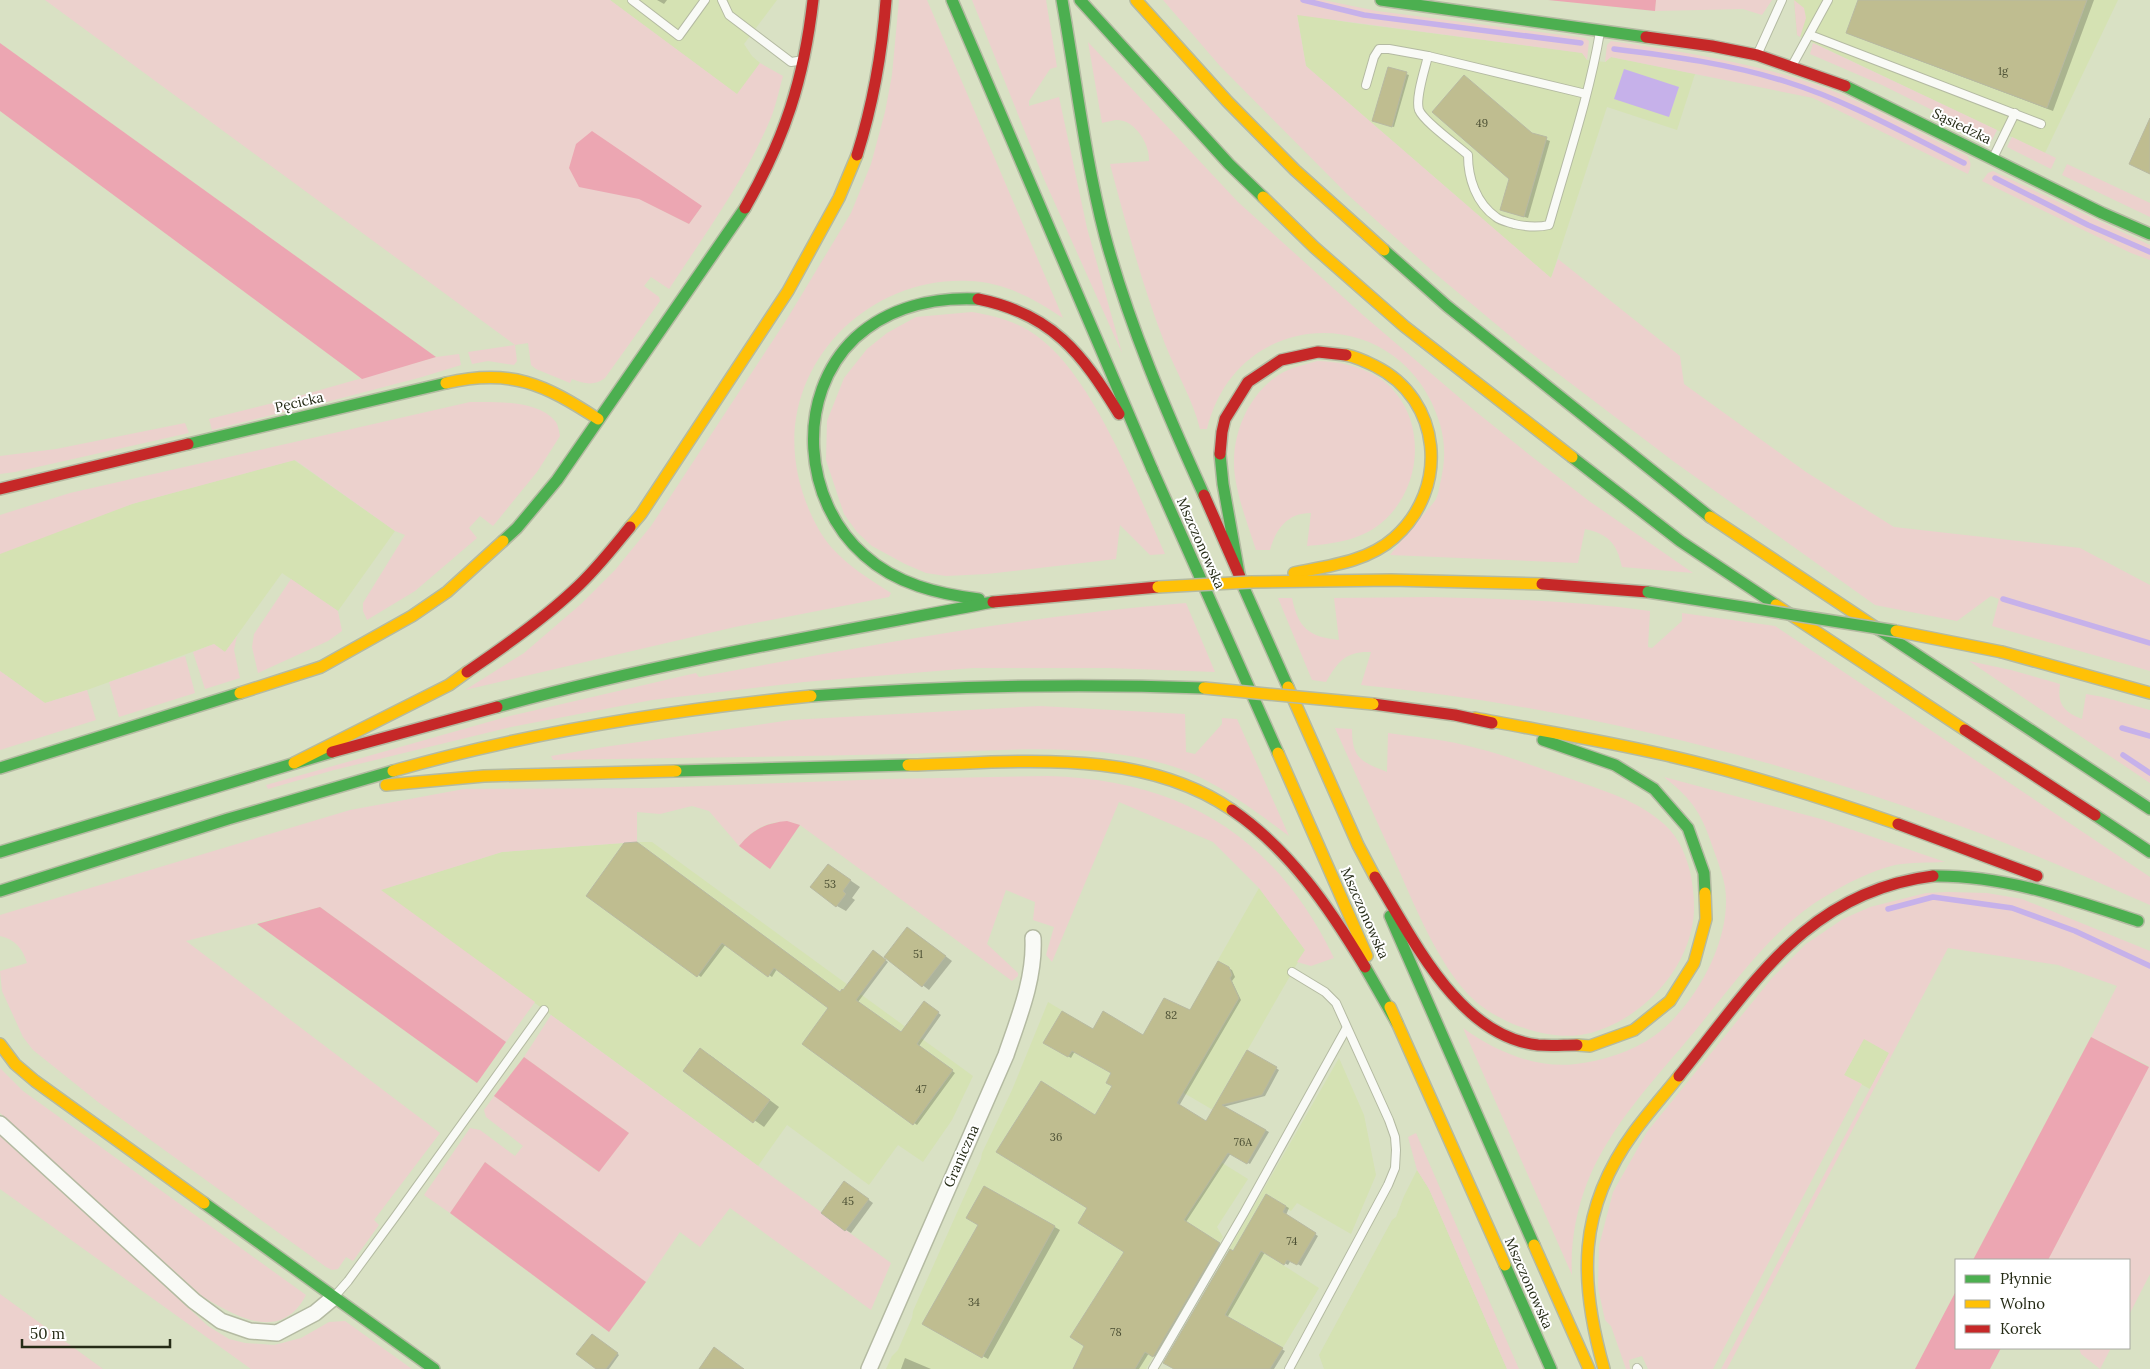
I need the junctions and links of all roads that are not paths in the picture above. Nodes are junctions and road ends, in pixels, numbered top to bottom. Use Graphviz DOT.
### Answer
graph roads {
  1 [pos="632,0"];
  2 [pos="705,0"];
  3 [pos="722,0"];
  4 [pos="813,0"];
  5 [pos="886,0"];
  6 [pos="952,0"];
  7 [pos="1062,0"];
  8 [pos="1080,0"];
  9 [pos="1136,0"];
  10 [pos="1381,0"];
  11 [pos="1782,0"];
  12 [pos="1828,0"];
  13 [pos="1484,7"];
  14 [pos="1600,30"];
  15 [pos="1810,35"];
  16 [pos="1757,55"];
  17 [pos="1428,56"];
  18 [pos="806,60"];
  19 [pos="1792,66"];
  20 [pos="1366,85"];
  21 [pos="1586,94"];
  22 [pos="2015,113"];
  23 [pos="2041,124"];
  24 [pos="1993,158"];
  25 [pos="2150,234"];
  26 [pos="598,419"];
  27 [pos="1152,469"];
  28 [pos="0,489"];
  29 [pos="1240,577"];
  30 [pos="1251,582"];
  31 [pos="1000,601"];
  32 [pos="2150,693"];
  33 [pos="1475,718"];
  34 [pos="294,763"];
  35 [pos="0,768"];
  36 [pos="306,795"];
  37 [pos="2150,809"];
  38 [pos="0,852"];
  39 [pos="2150,852"];
  40 [pos="1366,862"];
  41 [pos="0,891"];
  42 [pos="2138,921"];
  43 [pos="2150,927"];
  44 [pos="1033,938"];
  45 [pos="1292,972"];
  46 [pos="544,1010"];
  47 [pos="1397,1023"];
  48 [pos="1346,1029"];
  49 [pos="0,1044"];
  50 [pos="0,1124"];
  51 [pos="334,1298"];
  52 [pos="434,1369"];
  53 [pos="869,1369"];
  54 [pos="1153,1369"];
  55 [pos="1289,1369"];
  56 [pos="1551,1369"];
  57 [pos="1590,1369"];
  58 [pos="1604,1369"];
  1 -- 2 [label="lane"];
  3 -- 18 [label="lane"];
  4 -- 18 [label="main road"];
  5 -- 34 [label="main road"];
  6 -- 27 [label="main road"];
  7 -- 29 [label="main road"];
  8 -- 39 [label="main road"];
  9 -- 37 [label="main road"];
  10 -- 13 [label="main road, Sąsiedzka"];
  11 -- 16 [label="lane"];
  12 -- 15 [label="lane"];
  13 -- 14 [label="main road, Sąsiedzka"];
  14 -- 16 [label="main road, Sąsiedzka"];
  14 -- 21 [label="lane"];
  15 -- 19 [label="lane"];
  15 -- 22 [label="lane"];
  16 -- 19 [label="main road, Sąsiedzka"];
  17 -- 20 [label="lane"];
  17 -- 21 [label="lane"];
  17 -- 21 [label="lane"];
  18 -- 26 [label="main road"];
  19 -- 24 [label="main road, Sąsiedzka"];
  22 -- 23 [label="lane"];
  22 -- 24 [label="lane"];
  24 -- 25 [label="main road, Sąsiedzka"];
  26 -- 28 [label="main road, Pęcicka"];
  26 -- 35 [label="main road"];
  27 -- 31 [label="main road"];
  27 -- 47 [label="main road, Mszczonowska"];
  29 -- 30 [label="main road"];
  29 -- 40 [label="main road"];
  30 -- 31 [label="main road, bridge"];
  30 -- 32 [label="main road, bridge"];
  31 -- 34 [label="main road"];
  33 -- 36 [label="main road, bridge"];
  33 -- 40 [label="main road"];
  33 -- 42 [label="main road"];
  34 -- 38 [label="main road"];
  36 -- 41 [label="main road"];
  36 -- 47 [label="main road"];
  40 -- 57 [label="main road, Mszczonowska"];
  42 -- 43 [label="main road"];
  42 -- 58 [label="main road"];
  44 -- 53 [label="street, Graniczna"];
  45 -- 48 [label="lane"];
  46 -- 51 [label="lane"];
  47 -- 56 [label="main road, Mszczonowska"];
  48 -- 54 [label="lane"];
  48 -- 55 [label="lane"];
  49 -- 51 [label="main road"];
  50 -- 51 [label="street"];
  51 -- 52 [label="main road"];
}
